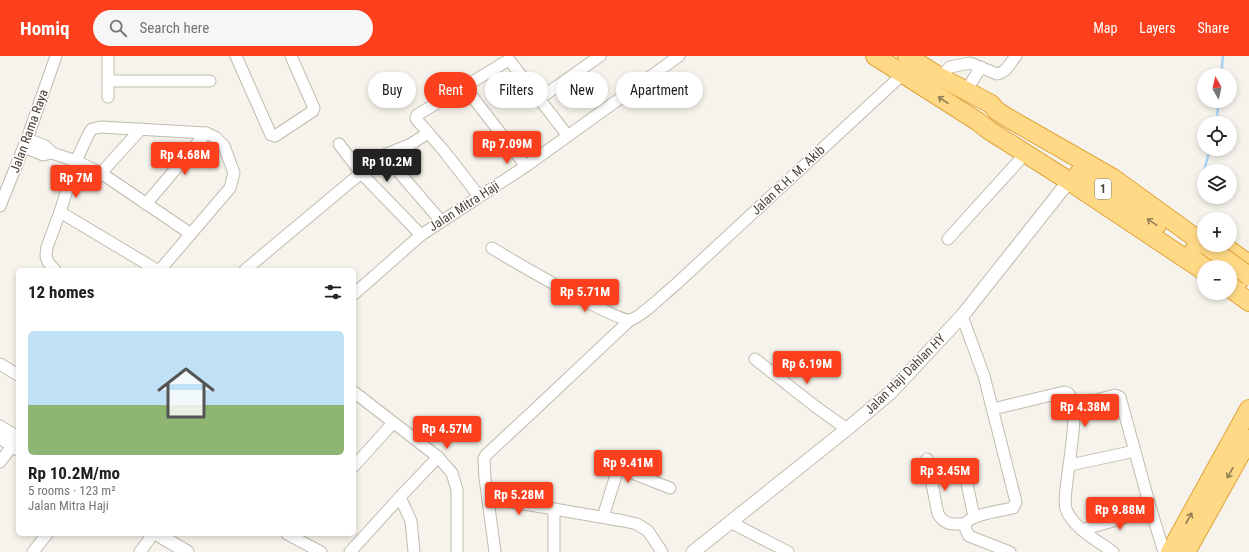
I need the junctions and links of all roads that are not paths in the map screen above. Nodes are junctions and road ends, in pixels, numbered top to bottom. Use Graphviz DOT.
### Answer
graph roads {
  1 [pos="56,56"];
  2 [pos="108,56"];
  3 [pos="236,56"];
  4 [pos="291,56"];
  5 [pos="600,56"];
  6 [pos="678,56"];
  7 [pos="875,56"];
  8 [pos="907,56"];
  9 [pos="1016,56"];
  10 [pos="981,67"];
  11 [pos="489,72"];
  12 [pos="518,72"];
  13 [pos="903,74"];
  14 [pos="940,77"];
  15 [pos="108,81"];
  16 [pos="210,81"];
  17 [pos="966,91"];
  18 [pos="548,93"];
  19 [pos="108,96"];
  20 [pos="477,103"];
  21 [pos="992,106"];
  22 [pos="428,108"];
  23 [pos="546,108"];
  24 [pos="978,121"];
  25 [pos="141,129"];
  26 [pos="206,132"];
  27 [pos="428,132"];
  28 [pos="568,136"];
  29 [pos="25,143"];
  30 [pos="339,144"];
  31 [pos="1026,154"];
  32 [pos="384,156"];
  33 [pos="76,161"];
  34 [pos="526,166"];
  35 [pos="101,173"];
  36 [pos="361,173"];
  37 [pos="1069,181"];
  38 [pos="479,196"];
  39 [pos="1,202"];
  40 [pos="146,204"];
  41 [pos="60,212"];
  42 [pos="441,221"];
  43 [pos="1197,227"];
  44 [pos="191,234"];
  45 [pos="420,235"];
  46 [pos="948,238"];
  47 [pos="1197,238"];
  48 [pos="492,248"];
  49 [pos="1220,252"];
  50 [pos="1230,252"];
  51 [pos="1209,260"];
  52 [pos="1197,266"];
  53 [pos="1247,267"];
  54 [pos="53,268"];
  55 [pos="156,268"];
  56 [pos="161,268"];
  57 [pos="247,268"];
  58 [pos="1237,279"];
  59 [pos="1237,283"];
  60 [pos="1249,287"];
  61 [pos="356,292"];
  62 [pos="1237,293"];
  63 [pos="1249,302"];
  64 [pos="962,316"];
  65 [pos="630,320"];
  66 [pos="755,359"];
  67 [pos="0,364"];
  68 [pos="16,374"];
  69 [pos="356,394"];
  70 [pos="1074,406"];
  71 [pos="993,409"];
  72 [pos="1249,409"];
  73 [pos="394,423"];
  74 [pos="0,426"];
  75 [pos="847,429"];
  76 [pos="0,437"];
  77 [pos="1249,439"];
  78 [pos="16,444"];
  79 [pos="1135,451"];
  80 [pos="438,457"];
  81 [pos="927,459"];
  82 [pos="0,462"];
  83 [pos="356,464"];
  84 [pos="1070,465"];
  85 [pos="964,469"];
  86 [pos="670,488"];
  87 [pos="400,497"];
  88 [pos="488,498"];
  89 [pos="554,509"];
  90 [pos="1151,510"];
  91 [pos="603,517"];
  92 [pos="974,517"];
  93 [pos="730,522"];
  94 [pos="965,524"];
  95 [pos="1082,530"];
  96 [pos="45,536"];
  97 [pos="151,536"];
  98 [pos="160,536"];
  99 [pos="291,536"];
  100 [pos="32,552"];
  101 [pos="140,552"];
  102 [pos="187,552"];
  103 [pos="321,552"];
  104 [pos="350,552"];
  105 [pos="414,552"];
  106 [pos="457,552"];
  107 [pos="495,552"];
  108 [pos="554,552"];
  109 [pos="662,552"];
  110 [pos="693,552"];
  111 [pos="788,552"];
  112 [pos="1010,552"];
  113 [pos="1114,552"];
  114 [pos="1164,552"];
  115 [pos="1170,552"];
  116 [pos="1186,552"];
  1 -- 29 [label="street, Jalan Rama Raya"];
  2 -- 15 [label="street"];
  3 -- 4 [label="street"];
  5 -- 18 [label="street"];
  6 -- 28 [label="street, Jalan Mitra Haji"];
  7 -- 13 [label="highway, 1"];
  8 -- 14 [label="highway, 1"];
  9 -- 10 [label="street"];
  10 -- 14 [label="street"];
  10 -- 17 [label="street"];
  11 -- 12 [label="street"];
  24 -- 13 [label="highway, 1, one-way"];
  13 -- 65 [label="street, Jalan R.H. M. Akib"];
  14 -- 17 [label="highway, 1"];
  15 -- 16 [label="street"];
  15 -- 19 [label="street"];
  17 -- 21 [label="highway, 1"];
  20 -- 34 [label="street"];
  21 -- 43 [label="highway, 1"];
  21 -- 47 [label="highway, 1"];
  22 -- 27 [label="street"];
  23 -- 28 [label="street"];
  24 -- 31 [label="highway, 1"];
  51 -- 24 [label="highway, 1, one-way"];
  25 -- 26 [label="street"];
  25 -- 33 [label="street"];
  25 -- 35 [label="street"];
  26 -- 40 [label="street"];
  26 -- 44 [label="street"];
  27 -- 32 [label="street"];
  27 -- 38 [label="street"];
  28 -- 34 [label="street, Jalan Mitra Haji"];
  29 -- 33 [label="street"];
  29 -- 39 [label="street, Jalan Rama Raya"];
  30 -- 36 [label="street"];
  31 -- 37 [label="highway, 1"];
  31 -- 46 [label="street"];
  32 -- 36 [label="street"];
  32 -- 42 [label="street"];
  33 -- 35 [label="street"];
  33 -- 41 [label="street"];
  34 -- 38 [label="street, Jalan Mitra Haji"];
  35 -- 40 [label="street"];
  36 -- 45 [label="street"];
  36 -- 57 [label="street"];
  37 -- 52 [label="highway, 1"];
  37 -- 64 [label="street, Jalan Haji Dahlan HY"];
  38 -- 42 [label="street, Jalan Mitra Haji"];
  40 -- 44 [label="street"];
  41 -- 54 [label="street"];
  41 -- 55 [label="street"];
  42 -- 45 [label="street, Jalan Mitra Haji"];
  44 -- 56 [label="street"];
  45 -- 61 [label="street, Jalan Mitra Haji"];
  48 -- 65 [label="street"];
  49 -- 53 [label="highway, 1, bridge"];
  50 -- 53 [label="highway"];
  53 -- 59 [label="highway"];
  58 -- 60 [label="highway"];
  62 -- 63 [label="highway"];
  64 -- 71 [label="street"];
  64 -- 75 [label="street, Jalan Haji Dahlan HY"];
  65 -- 88 [label="street, Jalan R.H. M. Akib"];
  66 -- 75 [label="street"];
  67 -- 68 [label="street"];
  69 -- 73 [label="street"];
  70 -- 71 [label="street"];
  70 -- 79 [label="street"];
  70 -- 84 [label="street"];
  71 -- 92 [label="street"];
  115 -- 72 [label="highway, one-way"];
  73 -- 80 [label="street"];
  73 -- 83 [label="street"];
  74 -- 78 [label="street"];
  75 -- 93 [label="street, Jalan Haji Dahlan HY"];
  76 -- 78 [label="street"];
  77 -- 116 [label="highway, one-way"];
  78 -- 82 [label="street"];
  79 -- 84 [label="street"];
  79 -- 90 [label="street"];
  80 -- 87 [label="street"];
  80 -- 106 [label="street"];
  81 -- 94 [label="street"];
  84 -- 95 [label="street"];
  85 -- 92 [label="street"];
  86 -- 91 [label="street"];
  87 -- 104 [label="street"];
  87 -- 105 [label="street"];
  88 -- 89 [label="street"];
  88 -- 107 [label="street, Jalan R.H. M. Akib"];
  89 -- 91 [label="street"];
  89 -- 108 [label="street"];
  90 -- 95 [label="street"];
  90 -- 114 [label="street"];
  91 -- 109 [label="street"];
  92 -- 94 [label="street"];
  93 -- 110 [label="street, Jalan Haji Dahlan HY"];
  93 -- 111 [label="street"];
  94 -- 112 [label="street"];
  95 -- 113 [label="street"];
  96 -- 100 [label="street"];
  97 -- 101 [label="street"];
  98 -- 102 [label="street"];
  99 -- 103 [label="street"];
}
